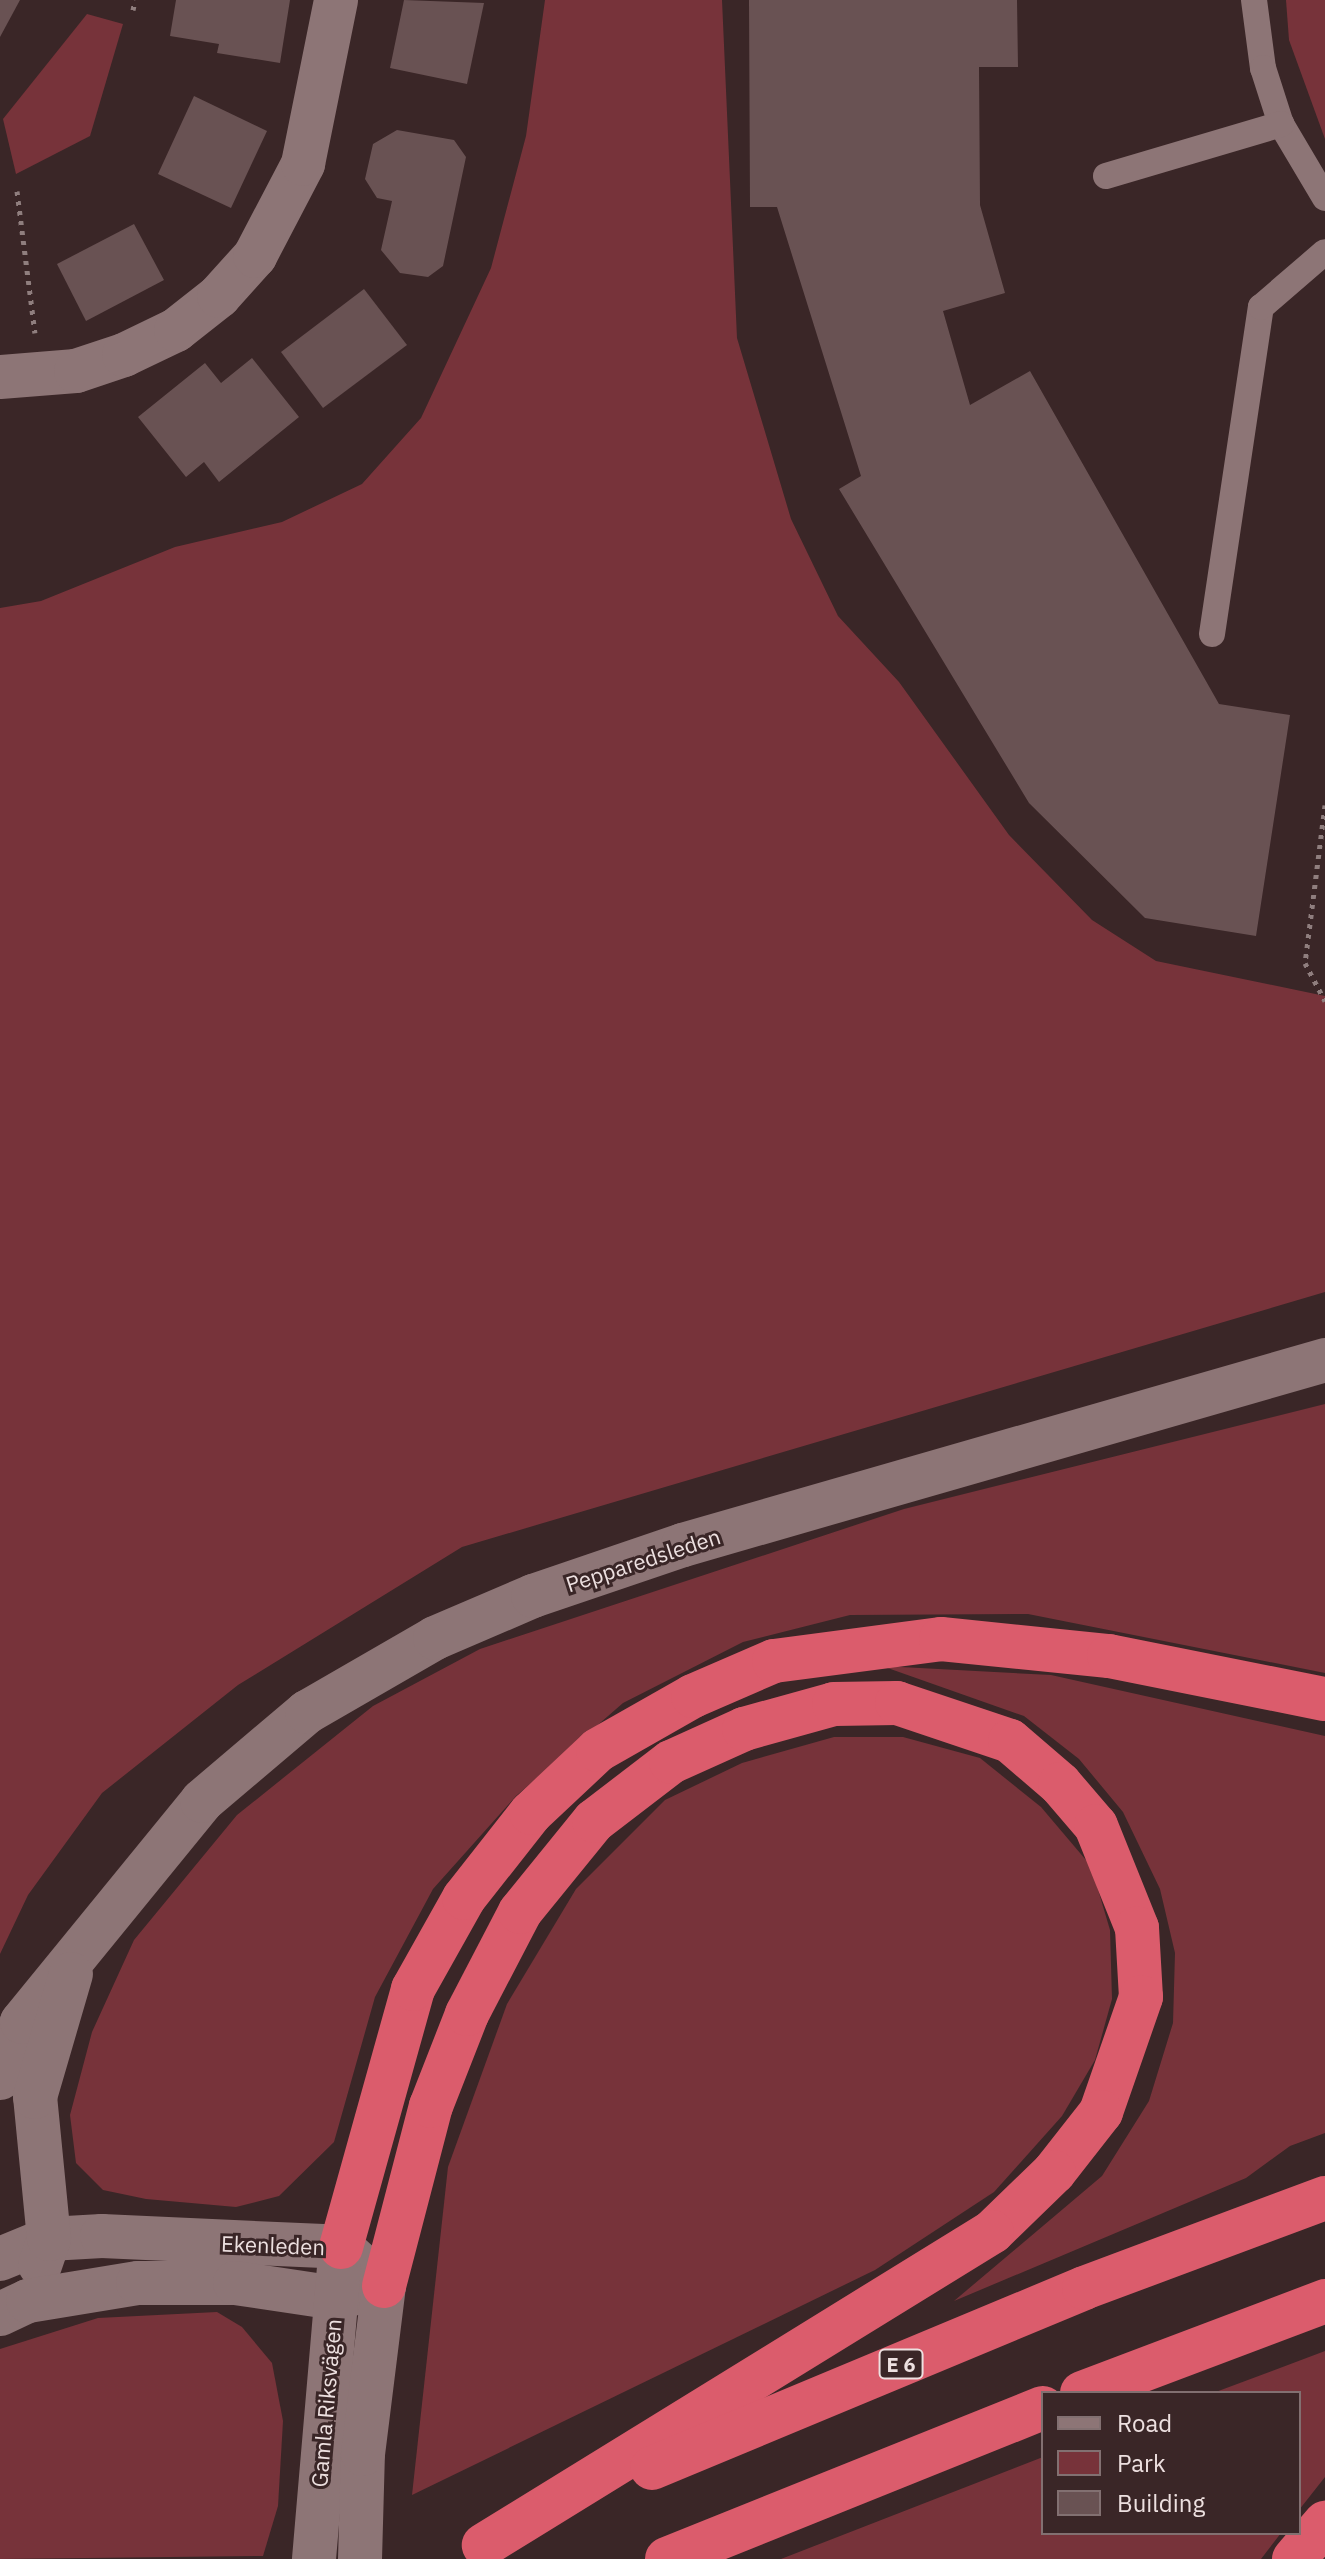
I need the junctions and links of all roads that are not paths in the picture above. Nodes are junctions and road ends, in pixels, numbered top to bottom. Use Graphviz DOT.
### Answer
graph roads {
  1 [pos="336,0"];
  2 [pos="1254,0"];
  3 [pos="1281,124"];
  4 [pos="1106,176"];
  5 [pos="1325,198"];
  6 [pos="1325,252"];
  7 [pos="20,377"];
  8 [pos="1212,634"];
  9 [pos="1325,1360"];
  10 [pos="1325,1699"];
  11 [pos="75,1960"];
  12 [pos="0,2078"];
  13 [pos="1325,2198"];
  14 [pos="49,2239"];
  15 [pos="341,2247"];
  16 [pos="0,2259"];
  17 [pos="384,2286"];
  18 [pos="9,2298"];
  19 [pos="336,2298"];
  20 [pos="1325,2301"];
  21 [pos="1087,2391"];
  22 [pos="1041,2409"];
  23 [pos="1325,2523"];
  24 [pos="470,2552"];
  25 [pos="314,2559"];
  26 [pos="360,2559"];
  27 [pos="667,2559"];
  28 [pos="1294,2559"];
  1 -- 7 [label="street"];
  2 -- 3 [label="lane"];
  3 -- 4 [label="lane"];
  3 -- 5 [label="lane"];
  6 -- 8 [label="lane"];
  9 -- 11 [label="street, Pepparedsleden"];
  10 -- 15 [label="highway"];
  11 -- 12 [label="street, Pepparedsleden"];
  11 -- 14 [label="street, Pepparedsleden"];
  13 -- 24 [label="highway, E 6"];
  14 -- 15 [label="street, Ekenleden"];
  14 -- 16 [label="street, Ekenleden"];
  14 -- 18 [label="street, Pepparedsleden"];
  15 -- 17 [label="street, Ekenleden"];
  15 -- 19 [label="street, Gamla Riksvägen"];
  17 -- 19 [label="street, Ekenleden"];
  17 -- 24 [label="highway"];
  17 -- 26 [label="street, Gamla Riksvägen"];
  18 -- 19 [label="street, Ekenleden"];
  19 -- 25 [label="street, Gamla Riksvägen"];
  20 -- 21 [label="highway"];
  22 -- 27 [label="highway"];
  23 -- 28 [label="highway"];
}
